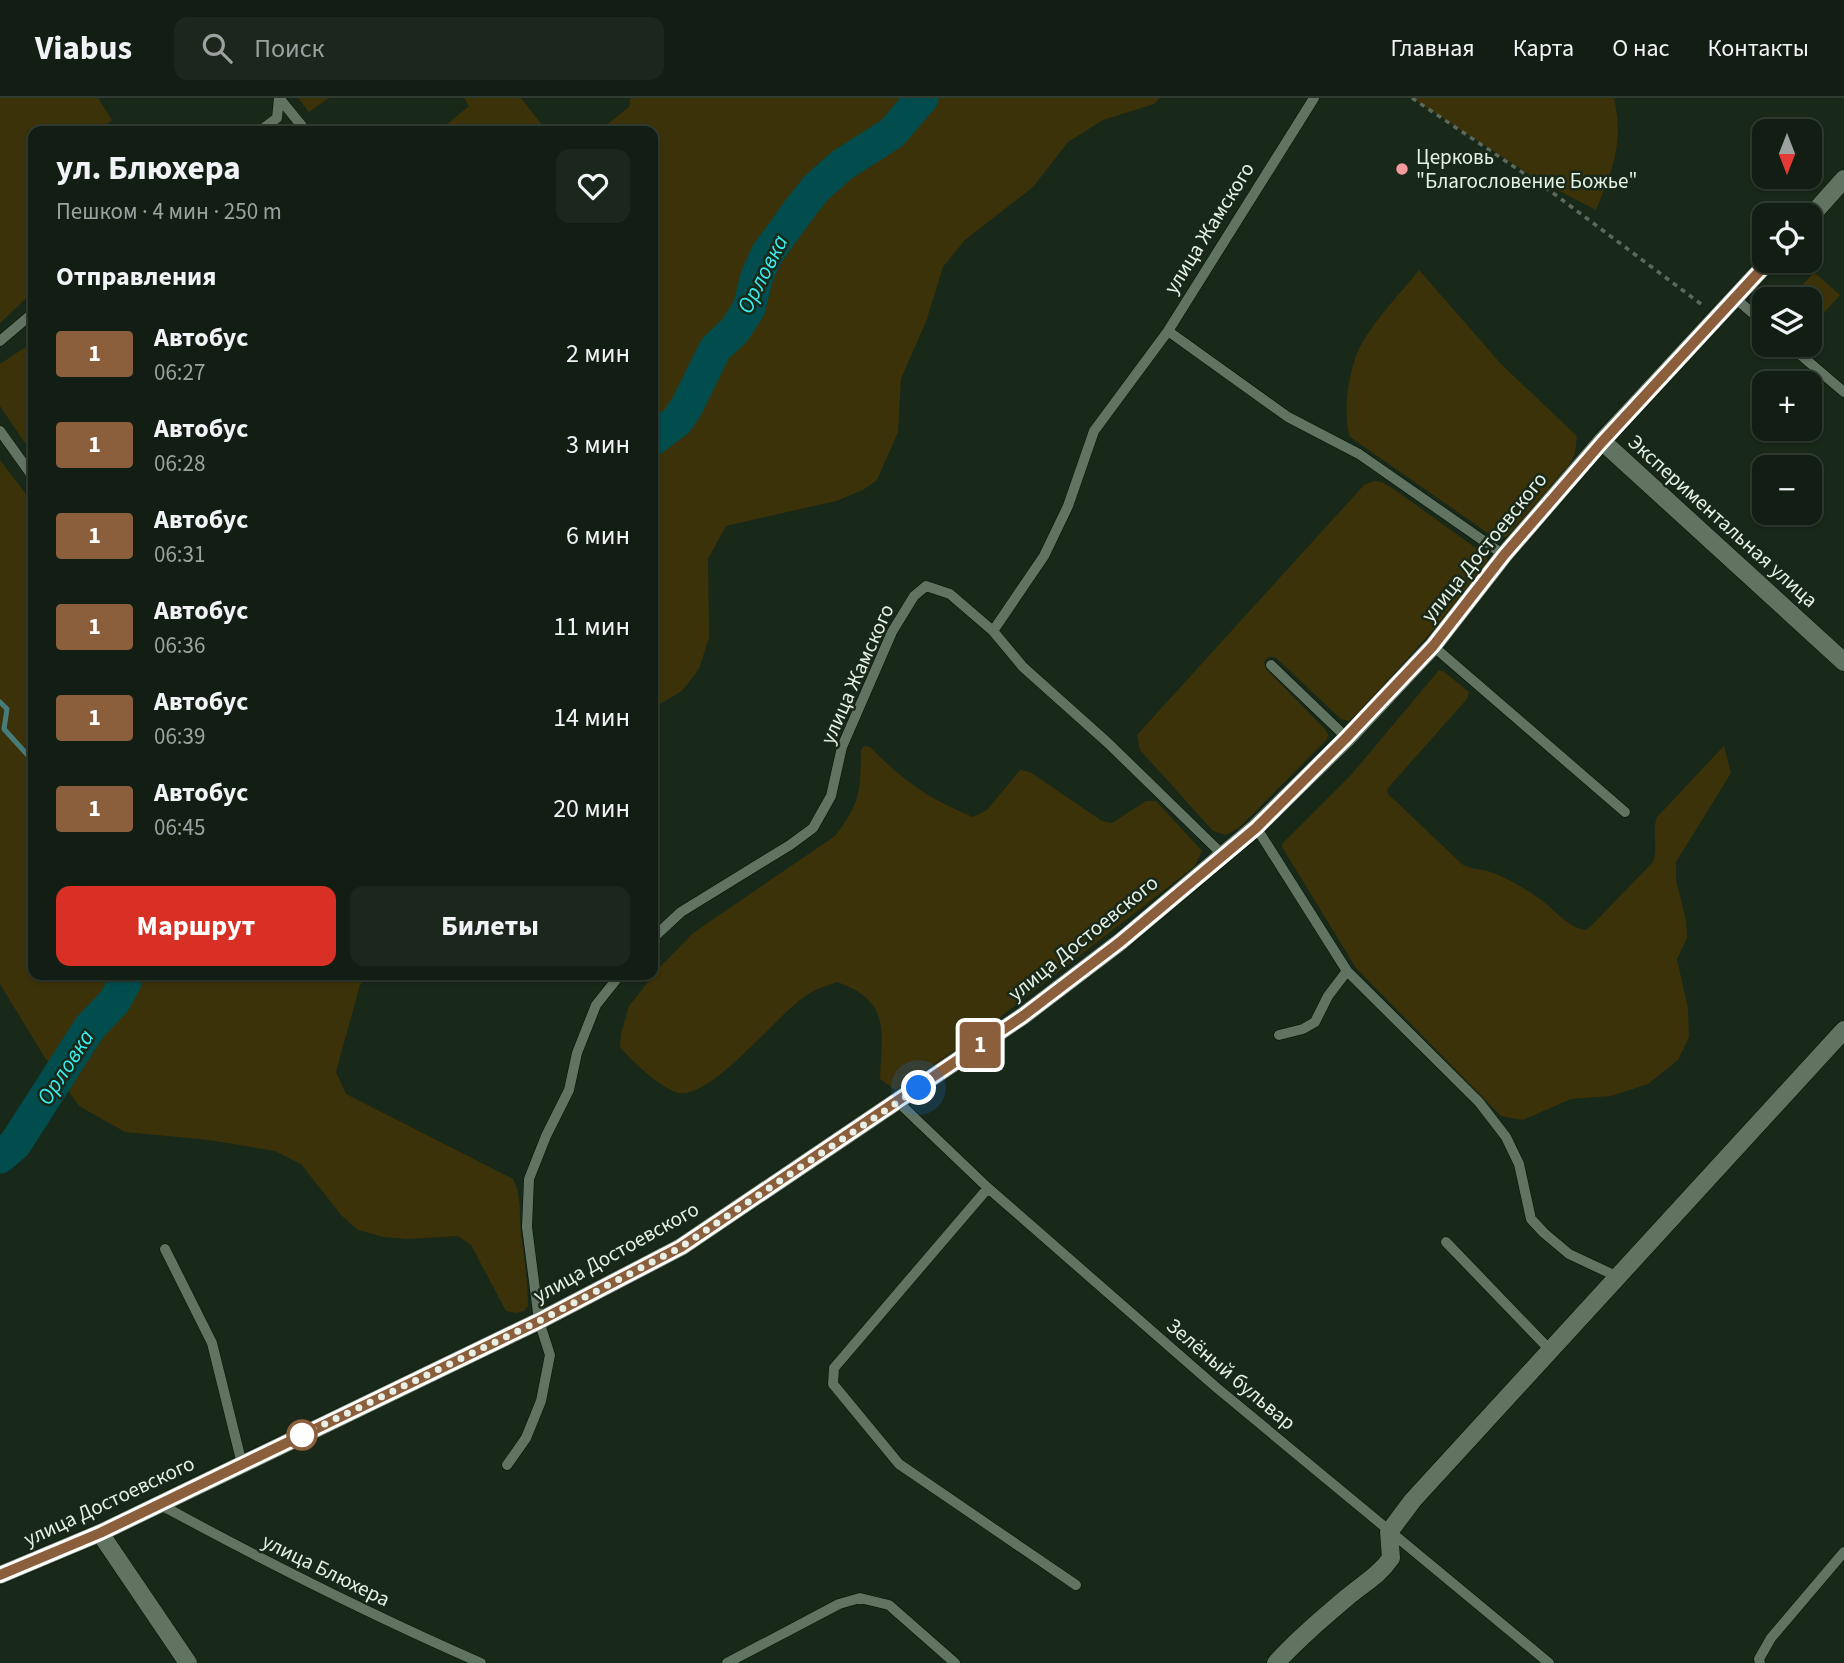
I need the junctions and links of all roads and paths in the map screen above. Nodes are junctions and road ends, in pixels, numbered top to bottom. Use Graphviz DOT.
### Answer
graph roads {
  1 [pos="1314,98"];
  2 [pos="1412,98"];
  3 [pos="279,99"];
  4 [pos="267,126"];
  5 [pos="302,126"];
  6 [pos="1844,179"];
  7 [pos="1822,204"];
  8 [pos="1758,273"];
  9 [pos="1735,298"];
  10 [pos="1752,313"];
  11 [pos="28,317"];
  12 [pos="1718,317"];
  13 [pos="1168,331"];
  14 [pos="0,341"];
  15 [pos="1803,357"];
  16 [pos="1844,393"];
  17 [pos="0,431"];
  18 [pos="1602,442"];
  19 [pos="28,470"];
  20 [pos="1504,555"];
  21 [pos="993,631"];
  22 [pos="1433,646"];
  23 [pos="1844,662"];
  24 [pos="1270,666"];
  25 [pos="1346,738"];
  26 [pos="1625,812"];
  27 [pos="1256,828"];
  28 [pos="1222,854"];
  29 [pos="658,933"];
  30 [pos="1347,971"];
  31 [pos="616,980"];
  32 [pos="1844,1030"];
  33 [pos="1279,1035"];
  34 [pos="898,1102"];
  35 [pos="988,1188"];
  36 [pos="1446,1242"];
  37 [pos="165,1249"];
  38 [pos="1616,1276"];
  39 [pos="539,1321"];
  40 [pos="1549,1349"];
  41 [pos="242,1464"];
  42 [pos="507,1465"];
  43 [pos="158,1504"];
  44 [pos="1389,1532"];
  45 [pos="100,1533"];
  46 [pos="1844,1552"];
  47 [pos="0,1575"];
  48 [pos="1076,1585"];
  49 [pos="188,1663"];
  50 [pos="481,1663"];
  51 [pos="727,1663"];
  52 [pos="955,1663"];
  53 [pos="1276,1663"];
  54 [pos="1549,1663"];
  55 [pos="1760,1663"];
  1 -- 13 [label="lane, улица Жамского"];
  2 -- 12 [label="path"];
  3 -- 4 [label="lane"];
  3 -- 5 [label="lane"];
  6 -- 7 [label="main road"];
  8 -- 9 [label="main road, улица Достоевского"];
  9 -- 10 [label="lane"];
  9 -- 12 [label="main road, улица Достоевского"];
  11 -- 14 [label="lane"];
  12 -- 18 [label="main road, улица Достоевского"];
  13 -- 20 [label="lane"];
  13 -- 21 [label="lane, улица Жамского"];
  15 -- 16 [label="lane"];
  17 -- 19 [label="lane"];
  18 -- 20 [label="main road, улица Достоевского"];
  18 -- 23 [label="main road, Экспериментальная улица"];
  20 -- 22 [label="main road, улица Достоевского"];
  21 -- 28 [label="lane"];
  21 -- 29 [label="lane, улица Жамского"];
  22 -- 25 [label="main road, улица Достоевского"];
  22 -- 26 [label="lane"];
  24 -- 25 [label="lane"];
  25 -- 27 [label="main road, улица Достоевского"];
  27 -- 28 [label="main road, улица Достоевского"];
  27 -- 30 [label="lane"];
  28 -- 34 [label="main road, улица Достоевского"];
  30 -- 33 [label="lane"];
  30 -- 38 [label="lane"];
  31 -- 39 [label="lane"];
  32 -- 38 [label="main road"];
  34 -- 35 [label="lane, Зелёный бульвар"];
  34 -- 39 [label="main road, улица Достоевского"];
  35 -- 44 [label="lane, Зелёный бульвар"];
  35 -- 48 [label="lane"];
  36 -- 40 [label="lane"];
  37 -- 41 [label="lane"];
  38 -- 40 [label="main road"];
  39 -- 41 [label="main road, улица Достоевского"];
  39 -- 42 [label="lane"];
  40 -- 44 [label="main road"];
  41 -- 43 [label="main road, улица Достоевского"];
  43 -- 45 [label="main road, улица Достоевского"];
  43 -- 50 [label="lane, улица Блюхера"];
  44 -- 53 [label="main road"];
  44 -- 54 [label="lane, Зелёный бульвар"];
  45 -- 47 [label="main road, улица Достоевского"];
  45 -- 49 [label="main road"];
  46 -- 55 [label="lane"];
  51 -- 52 [label="lane"];
}
